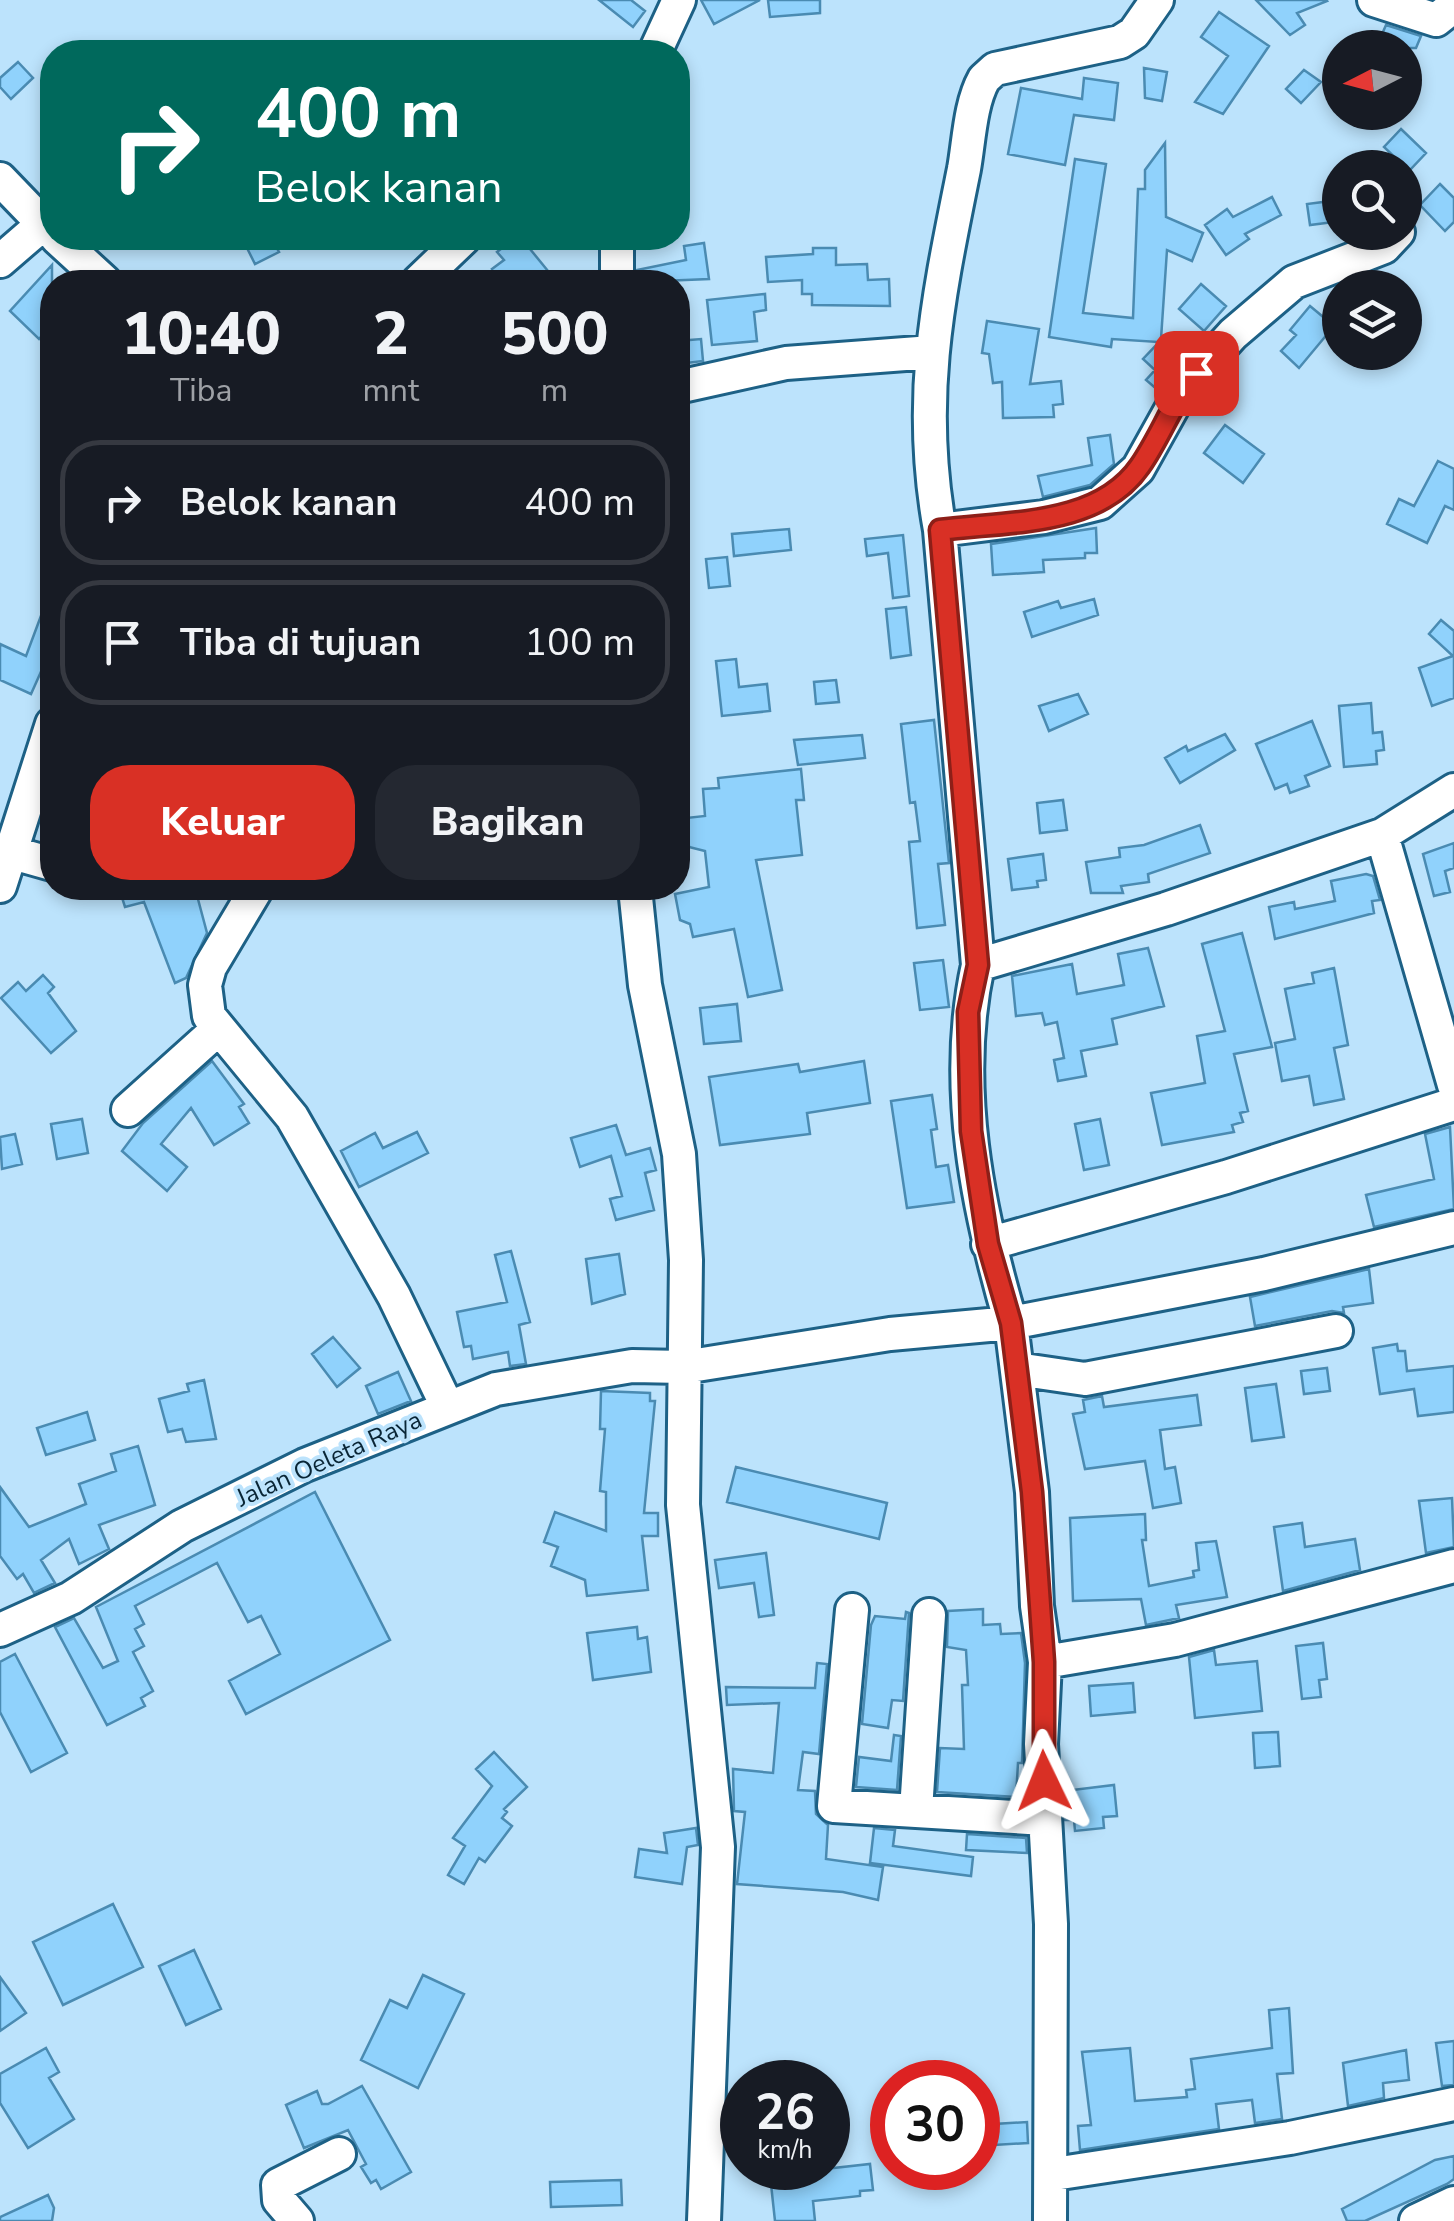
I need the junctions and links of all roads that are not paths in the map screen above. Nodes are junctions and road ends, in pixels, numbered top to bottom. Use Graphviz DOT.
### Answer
graph roads {
  1 [pos="679,0"];
  2 [pos="1157,0"];
  3 [pos="1374,0"];
  4 [pos="1454,6"];
  5 [pos="661,40"];
  6 [pos="0,179"];
  7 [pos="40,221"];
  8 [pos="40,238"];
  9 [pos="70,250"];
  10 [pos="451,250"];
  11 [pos="1376,250"];
  12 [pos="0,261"];
  13 [pos="92,270"];
  14 [pos="431,270"];
  15 [pos="932,352"];
  16 [pos="690,383"];
  17 [pos="940,530"];
  18 [pos="40,764"];
  19 [pos="1454,790"];
  20 [pos="1382,835"];
  21 [pos="13,854"];
  22 [pos="40,861"];
  23 [pos="0,886"];
  24 [pos="250,900"];
  25 [pos="636,900"];
  26 [pos="978,965"];
  27 [pos="217,1030"];
  28 [pos="1454,1085"];
  29 [pos="1454,1104"];
  30 [pos="128,1110"];
  31 [pos="1454,1228"];
  32 [pos="988,1244"];
  33 [pos="1011,1323"];
  34 [pos="1336,1332"];
  35 [pos="684,1367"];
  36 [pos="1017,1369"];
  37 [pos="447,1406"];
  38 [pos="1454,1566"];
  39 [pos="852,1610"];
  40 [pos="929,1614"];
  41 [pos="0,1630"];
  42 [pos="1044,1662"];
  43 [pos="916,1810"];
  44 [pos="1046,1819"];
  45 [pos="1454,2104"];
  46 [pos="339,2154"];
  47 [pos="1054,2174"];
  48 [pos="1454,2203"];
  49 [pos="297,2221"];
  50 [pos="704,2221"];
  51 [pos="1050,2221"];
  52 [pos="1416,2221"];
  1 -- 5 [label="street"];
  2 -- 15 [label="street"];
  3 -- 4 [label="street"];
  6 -- 7 [label="street"];
  8 -- 12 [label="street"];
  9 -- 13 [label="street"];
  10 -- 14 [label="street"];
  11 -- 17 [label="street"];
  15 -- 16 [label="street"];
  15 -- 17 [label="street"];
  17 -- 26 [label="street"];
  18 -- 21 [label="street"];
  19 -- 20 [label="street"];
  20 -- 26 [label="street"];
  20 -- 28 [label="street"];
  21 -- 22 [label="street"];
  21 -- 23 [label="street"];
  24 -- 27 [label="street"];
  25 -- 35 [label="street"];
  26 -- 32 [label="street"];
  27 -- 30 [label="street"];
  27 -- 37 [label="street"];
  29 -- 32 [label="street"];
  31 -- 33 [label="street, Jalan Oeleta Raya"];
  32 -- 33 [label="street"];
  33 -- 35 [label="street, Jalan Oeleta Raya"];
  33 -- 36 [label="street"];
  34 -- 36 [label="street"];
  35 -- 37 [label="street, Jalan Oeleta Raya"];
  35 -- 50 [label="street"];
  36 -- 42 [label="street"];
  37 -- 41 [label="street, Jalan Oeleta Raya"];
  38 -- 42 [label="street"];
  39 -- 43 [label="street"];
  40 -- 43 [label="street"];
  42 -- 44 [label="street"];
  43 -- 44 [label="street"];
  44 -- 47 [label="street"];
  45 -- 47 [label="street"];
  46 -- 49 [label="street"];
  47 -- 51 [label="street"];
  48 -- 52 [label="street"];
}
